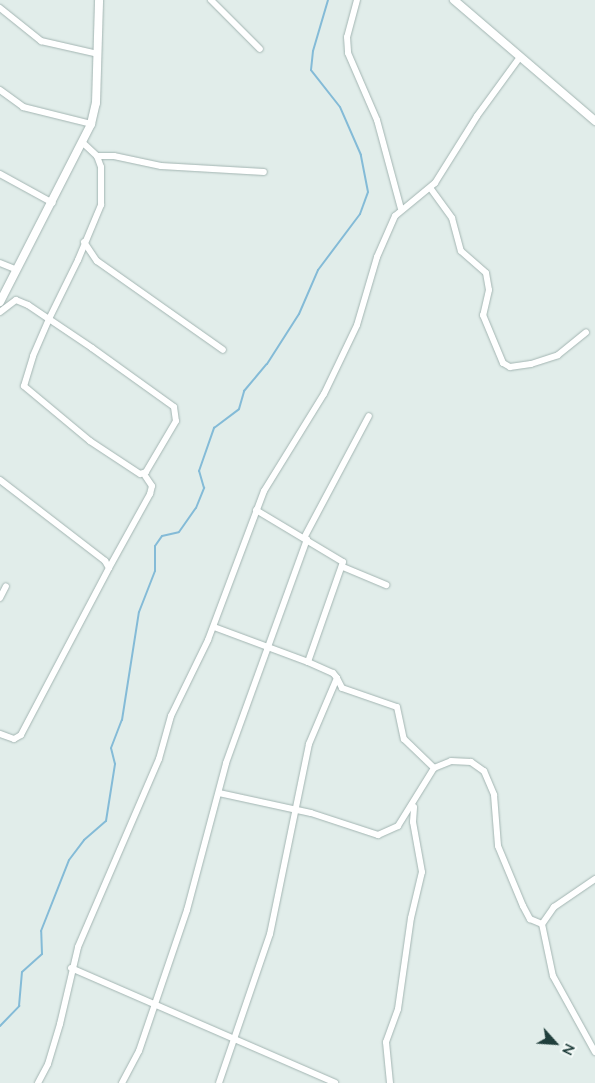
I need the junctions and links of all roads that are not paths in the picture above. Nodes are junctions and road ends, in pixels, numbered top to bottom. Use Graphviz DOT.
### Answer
graph roads {
  1 [pos="100,0"];
  2 [pos="211,0"];
  3 [pos="357,0"];
  4 [pos="454,0"];
  5 [pos="0,8"];
  6 [pos="260,49"];
  7 [pos="98,54"];
  8 [pos="520,57"];
  9 [pos="0,90"];
  10 [pos="595,121"];
  11 [pos="90,124"];
  12 [pos="83,143"];
  13 [pos="97,156"];
  14 [pos="264,172"];
  15 [pos="0,174"];
  16 [pos="431,189"];
  17 [pos="53,203"];
  18 [pos="401,208"];
  19 [pos="84,242"];
  20 [pos="0,263"];
  21 [pos="17,270"];
  22 [pos="0,302"];
  23 [pos="0,312"];
  24 [pos="49,319"];
  25 [pos="586,332"];
  26 [pos="223,350"];
  27 [pos="369,416"];
  28 [pos="144,474"];
  29 [pos="0,480"];
  30 [pos="256,510"];
  31 [pos="306,538"];
  32 [pos="343,567"];
  33 [pos="109,568"];
  34 [pos="386,585"];
  35 [pos="6,586"];
  36 [pos="0,598"];
  37 [pos="214,627"];
  38 [pos="268,648"];
  39 [pos="308,662"];
  40 [pos="337,678"];
  41 [pos="0,734"];
  42 [pos="434,768"];
  43 [pos="219,793"];
  44 [pos="416,798"];
  45 [pos="295,810"];
  46 [pos="595,879"];
  47 [pos="542,924"];
  48 [pos="71,968"];
  49 [pos="153,1004"];
  50 [pos="235,1037"];
  51 [pos="595,1052"];
  52 [pos="38,1083"];
  53 [pos="122,1083"];
  54 [pos="219,1083"];
  55 [pos="335,1083"];
  56 [pos="390,1083"];
  1 -- 7 [label="street"];
  2 -- 6 [label="street"];
  3 -- 18 [label="street"];
  4 -- 8 [label="street"];
  5 -- 7 [label="street"];
  7 -- 11 [label="street"];
  8 -- 10 [label="street"];
  8 -- 16 [label="street"];
  9 -- 11 [label="street"];
  11 -- 12 [label="street"];
  12 -- 13 [label="street"];
  12 -- 17 [label="street"];
  13 -- 14 [label="street"];
  13 -- 19 [label="street"];
  15 -- 17 [label="street"];
  16 -- 18 [label="street"];
  16 -- 25 [label="street"];
  17 -- 21 [label="street"];
  18 -- 30 [label="street"];
  19 -- 24 [label="street"];
  19 -- 26 [label="street"];
  20 -- 21 [label="street"];
  21 -- 22 [label="street"];
  23 -- 24 [label="street"];
  24 -- 28 [label="street"];
  24 -- 28 [label="street"];
  27 -- 31 [label="street"];
  28 -- 33 [label="street"];
  29 -- 33 [label="street"];
  30 -- 31 [label="street"];
  30 -- 37 [label="street"];
  31 -- 32 [label="street"];
  31 -- 38 [label="street"];
  32 -- 34 [label="street"];
  32 -- 39 [label="street"];
  33 -- 41 [label="street"];
  35 -- 36 [label="street"];
  37 -- 38 [label="street"];
  37 -- 48 [label="street"];
  38 -- 39 [label="street"];
  38 -- 43 [label="street"];
  39 -- 40 [label="street"];
  40 -- 42 [label="street"];
  40 -- 45 [label="street"];
  42 -- 44 [label="street"];
  42 -- 47 [label="street"];
  43 -- 45 [label="street"];
  43 -- 49 [label="street"];
  44 -- 45 [label="street"];
  44 -- 56 [label="street"];
  45 -- 50 [label="street"];
  46 -- 47 [label="street"];
  47 -- 51 [label="street"];
  48 -- 49 [label="street"];
  48 -- 52 [label="street"];
  49 -- 50 [label="street"];
  49 -- 53 [label="street"];
  50 -- 54 [label="street"];
  50 -- 55 [label="street"];
}
